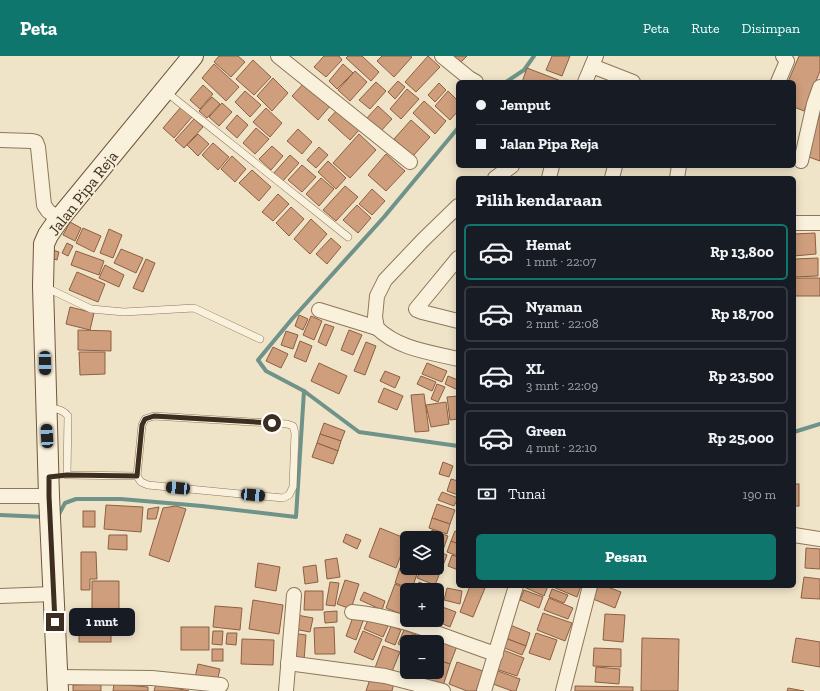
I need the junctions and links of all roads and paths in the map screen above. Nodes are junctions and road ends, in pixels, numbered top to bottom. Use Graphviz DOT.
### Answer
graph roads {
  1 [pos="193,56"];
  2 [pos="278,56"];
  3 [pos="442,56"];
  4 [pos="784,56"];
  5 [pos="594,61"];
  6 [pos="472,80"];
  7 [pos="586,80"];
  8 [pos="629,80"];
  9 [pos="779,80"];
  10 [pos="820,87"];
  11 [pos="164,90"];
  12 [pos="0,140"];
  13 [pos="801,161"];
  14 [pos="410,162"];
  15 [pos="509,168"];
  16 [pos="499,176"];
  17 [pos="456,208"];
  18 [pos="59,219"];
  19 [pos="796,223"];
  20 [pos="820,223"];
  21 [pos="348,236"];
  22 [pos="456,260"];
  23 [pos="43,286"];
  24 [pos="319,310"];
  25 [pos="456,321"];
  26 [pos="376,328"];
  27 [pos="260,339"];
  28 [pos="456,358"];
  29 [pos="137,476"];
  30 [pos="54,491"];
  31 [pos="0,496"];
  32 [pos="796,535"];
  33 [pos="820,539"];
  34 [pos="515,588"];
  35 [pos="589,588"];
  36 [pos="53,594"];
  37 [pos="294,595"];
  38 [pos="0,596"];
  39 [pos="352,612"];
  40 [pos="496,654"];
  41 [pos="288,663"];
  42 [pos="58,684"];
  43 [pos="221,685"];
  44 [pos="409,687"];
  45 [pos="286,691"];
  46 [pos="443,691"];
  47 [pos="484,691"];
  48 [pos="563,691"];
  1 -- 11 [label="street, Jalan Pipa Reja"];
  2 -- 14 [label="street"];
  3 -- 6 [label="street"];
  4 -- 9 [label="street"];
  5 -- 7 [label="street"];
  5 -- 8 [label="street"];
  10 -- 13 [label="street"];
  11 -- 18 [label="street, Jalan Pipa Reja"];
  11 -- 21 [label="lane"];
  12 -- 18 [label="street"];
  15 -- 16 [label="street"];
  17 -- 26 [label="street"];
  18 -- 23 [label="street, Jalan Pipa Reja"];
  19 -- 20 [label="street"];
  22 -- 25 [label="street"];
  23 -- 27 [label="lane"];
  23 -- 30 [label="street, Jalan Pipa Reja"];
  24 -- 26 [label="street"];
  26 -- 28 [label="street"];
  29 -- 29 [label="lane"];
  29 -- 30 [label="lane"];
  30 -- 31 [label="street"];
  30 -- 36 [label="street, Jalan Pipa Reja"];
  32 -- 33 [label="street"];
  34 -- 40 [label="street"];
  35 -- 48 [label="street"];
  36 -- 38 [label="street"];
  36 -- 42 [label="street, Jalan Pipa Reja"];
  37 -- 41 [label="street"];
  39 -- 40 [label="street"];
  40 -- 47 [label="street"];
  41 -- 44 [label="street"];
  41 -- 45 [label="street"];
  42 -- 43 [label="street"];
  44 -- 46 [label="street"];
}
